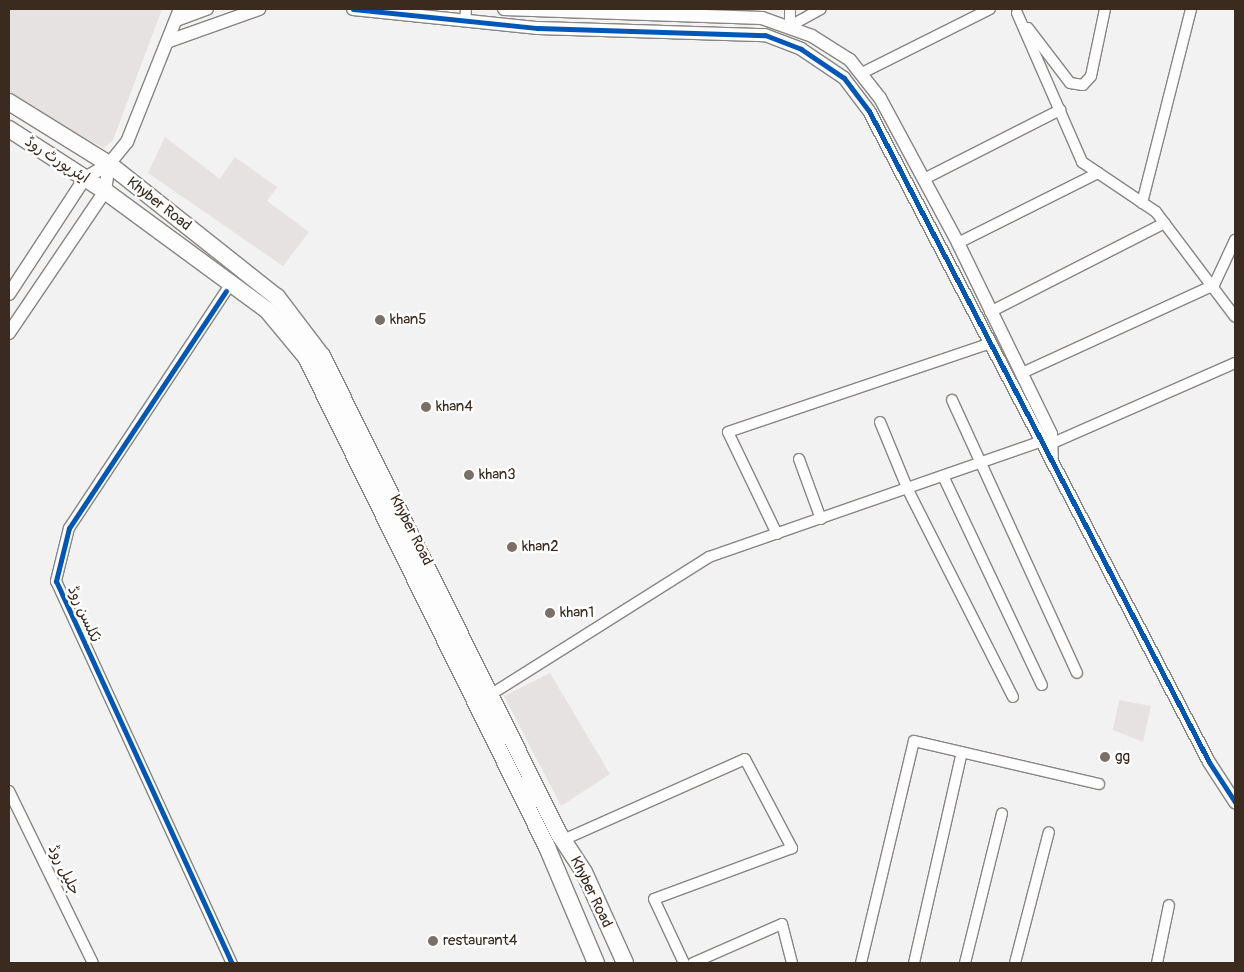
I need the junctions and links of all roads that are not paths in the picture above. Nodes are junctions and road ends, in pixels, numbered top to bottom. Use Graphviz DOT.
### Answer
graph roads {
  1 [pos="207,9"];
  2 [pos="259,9"];
  3 [pos="353,9"];
  4 [pos="504,9"];
  5 [pos="790,9"];
  6 [pos="821,9"];
  7 [pos="990,9"];
  8 [pos="1105,9"];
  9 [pos="1191,9"];
  10 [pos="1015,11"];
  11 [pos="178,14"];
  12 [pos="465,15"];
  13 [pos="790,26"];
  14 [pos="169,41"];
  15 [pos="862,73"];
  16 [pos="9,102"];
  17 [pos="1060,110"];
  18 [pos="9,128"];
  19 [pos="109,164"];
  20 [pos="1098,173"];
  21 [pos="85,178"];
  22 [pos="924,178"];
  23 [pos="105,192"];
  24 [pos="1142,202"];
  25 [pos="1165,223"];
  26 [pos="1235,240"];
  27 [pos="958,243"];
  28 [pos="1214,285"];
  29 [pos="226,291"];
  30 [pos="9,294"];
  31 [pos="990,312"];
  32 [pos="1235,317"];
  33 [pos="9,333"];
  34 [pos="991,343"];
  35 [pos="1235,364"];
  36 [pos="1022,373"];
  37 [pos="952,400"];
  38 [pos="880,422"];
  39 [pos="1048,447"];
  40 [pos="799,459"];
  41 [pos="981,464"];
  42 [pos="944,478"];
  43 [pos="908,490"];
  44 [pos="822,519"];
  45 [pos="777,534"];
  46 [pos="1077,673"];
  47 [pos="1042,685"];
  48 [pos="493,693"];
  49 [pos="1013,697"];
  50 [pos="962,752"];
  51 [pos="1099,784"];
  52 [pos="9,791"];
  53 [pos="1235,802"];
  54 [pos="1002,812"];
  55 [pos="1049,832"];
  56 [pos="563,840"];
  57 [pos="1169,905"];
  58 [pos="93,963"];
  59 [pos="232,963"];
  60 [pos="596,963"];
  61 [pos="625,963"];
  62 [pos="684,963"];
  63 [pos="693,963"];
  64 [pos="792,963"];
  65 [pos="861,963"];
  66 [pos="914,963"];
  67 [pos="965,963"];
  68 [pos="1015,963"];
  69 [pos="1156,963"];
  1 -- 11 [label="street"];
  2 -- 14 [label="street"];
  3 -- 12 [label="street"];
  4 -- 13 [label="street"];
  5 -- 13 [label="street"];
  6 -- 13 [label="street"];
  7 -- 15 [label="street"];
  8 -- 10 [label="street"];
  9 -- 24 [label="street"];
  10 -- 17 [label="street"];
  11 -- 14 [label="street"];
  12 -- 34 [label="street"];
  13 -- 15 [label="street"];
  14 -- 19 [label="street"];
  15 -- 22 [label="street"];
  16 -- 19 [label="main road, Khyber Road"];
  17 -- 20 [label="street"];
  17 -- 22 [label="street"];
  18 -- 21 [label="main road, ایئرپورٹ روڈ"];
  19 -- 21 [label="street"];
  19 -- 23 [label="street"];
  19 -- 48 [label="main road, Khyber Road"];
  20 -- 24 [label="street"];
  20 -- 27 [label="street"];
  21 -- 23 [label="main road, ایئرپورٹ روڈ"];
  21 -- 30 [label="street"];
  22 -- 27 [label="street"];
  23 -- 33 [label="street"];
  23 -- 60 [label="main road, Khyber Road"];
  24 -- 25 [label="street"];
  25 -- 28 [label="street"];
  25 -- 31 [label="street"];
  26 -- 28 [label="street"];
  27 -- 31 [label="street"];
  28 -- 32 [label="street"];
  28 -- 36 [label="street"];
  29 -- 59 [label="street, نکلسن روڈ"];
  31 -- 36 [label="street"];
  34 -- 39 [label="street"];
  34 -- 45 [label="street"];
  35 -- 39 [label="street"];
  36 -- 39 [label="street"];
  37 -- 41 [label="street"];
  38 -- 43 [label="street"];
  39 -- 41 [label="street"];
  39 -- 53 [label="street"];
  40 -- 44 [label="street"];
  41 -- 42 [label="street"];
  41 -- 46 [label="street"];
  42 -- 43 [label="street"];
  42 -- 47 [label="street"];
  43 -- 44 [label="street"];
  43 -- 49 [label="street"];
  44 -- 45 [label="street"];
  45 -- 48 [label="street"];
  48 -- 56 [label="main road, Khyber Road"];
  50 -- 51 [label="street"];
  50 -- 65 [label="street"];
  50 -- 66 [label="street"];
  52 -- 58 [label="street, جلیل روڈ"];
  54 -- 67 [label="street"];
  55 -- 68 [label="street"];
  56 -- 61 [label="main road, Khyber Road"];
  56 -- 62 [label="street"];
  57 -- 69 [label="street"];
  63 -- 64 [label="street"];
}
